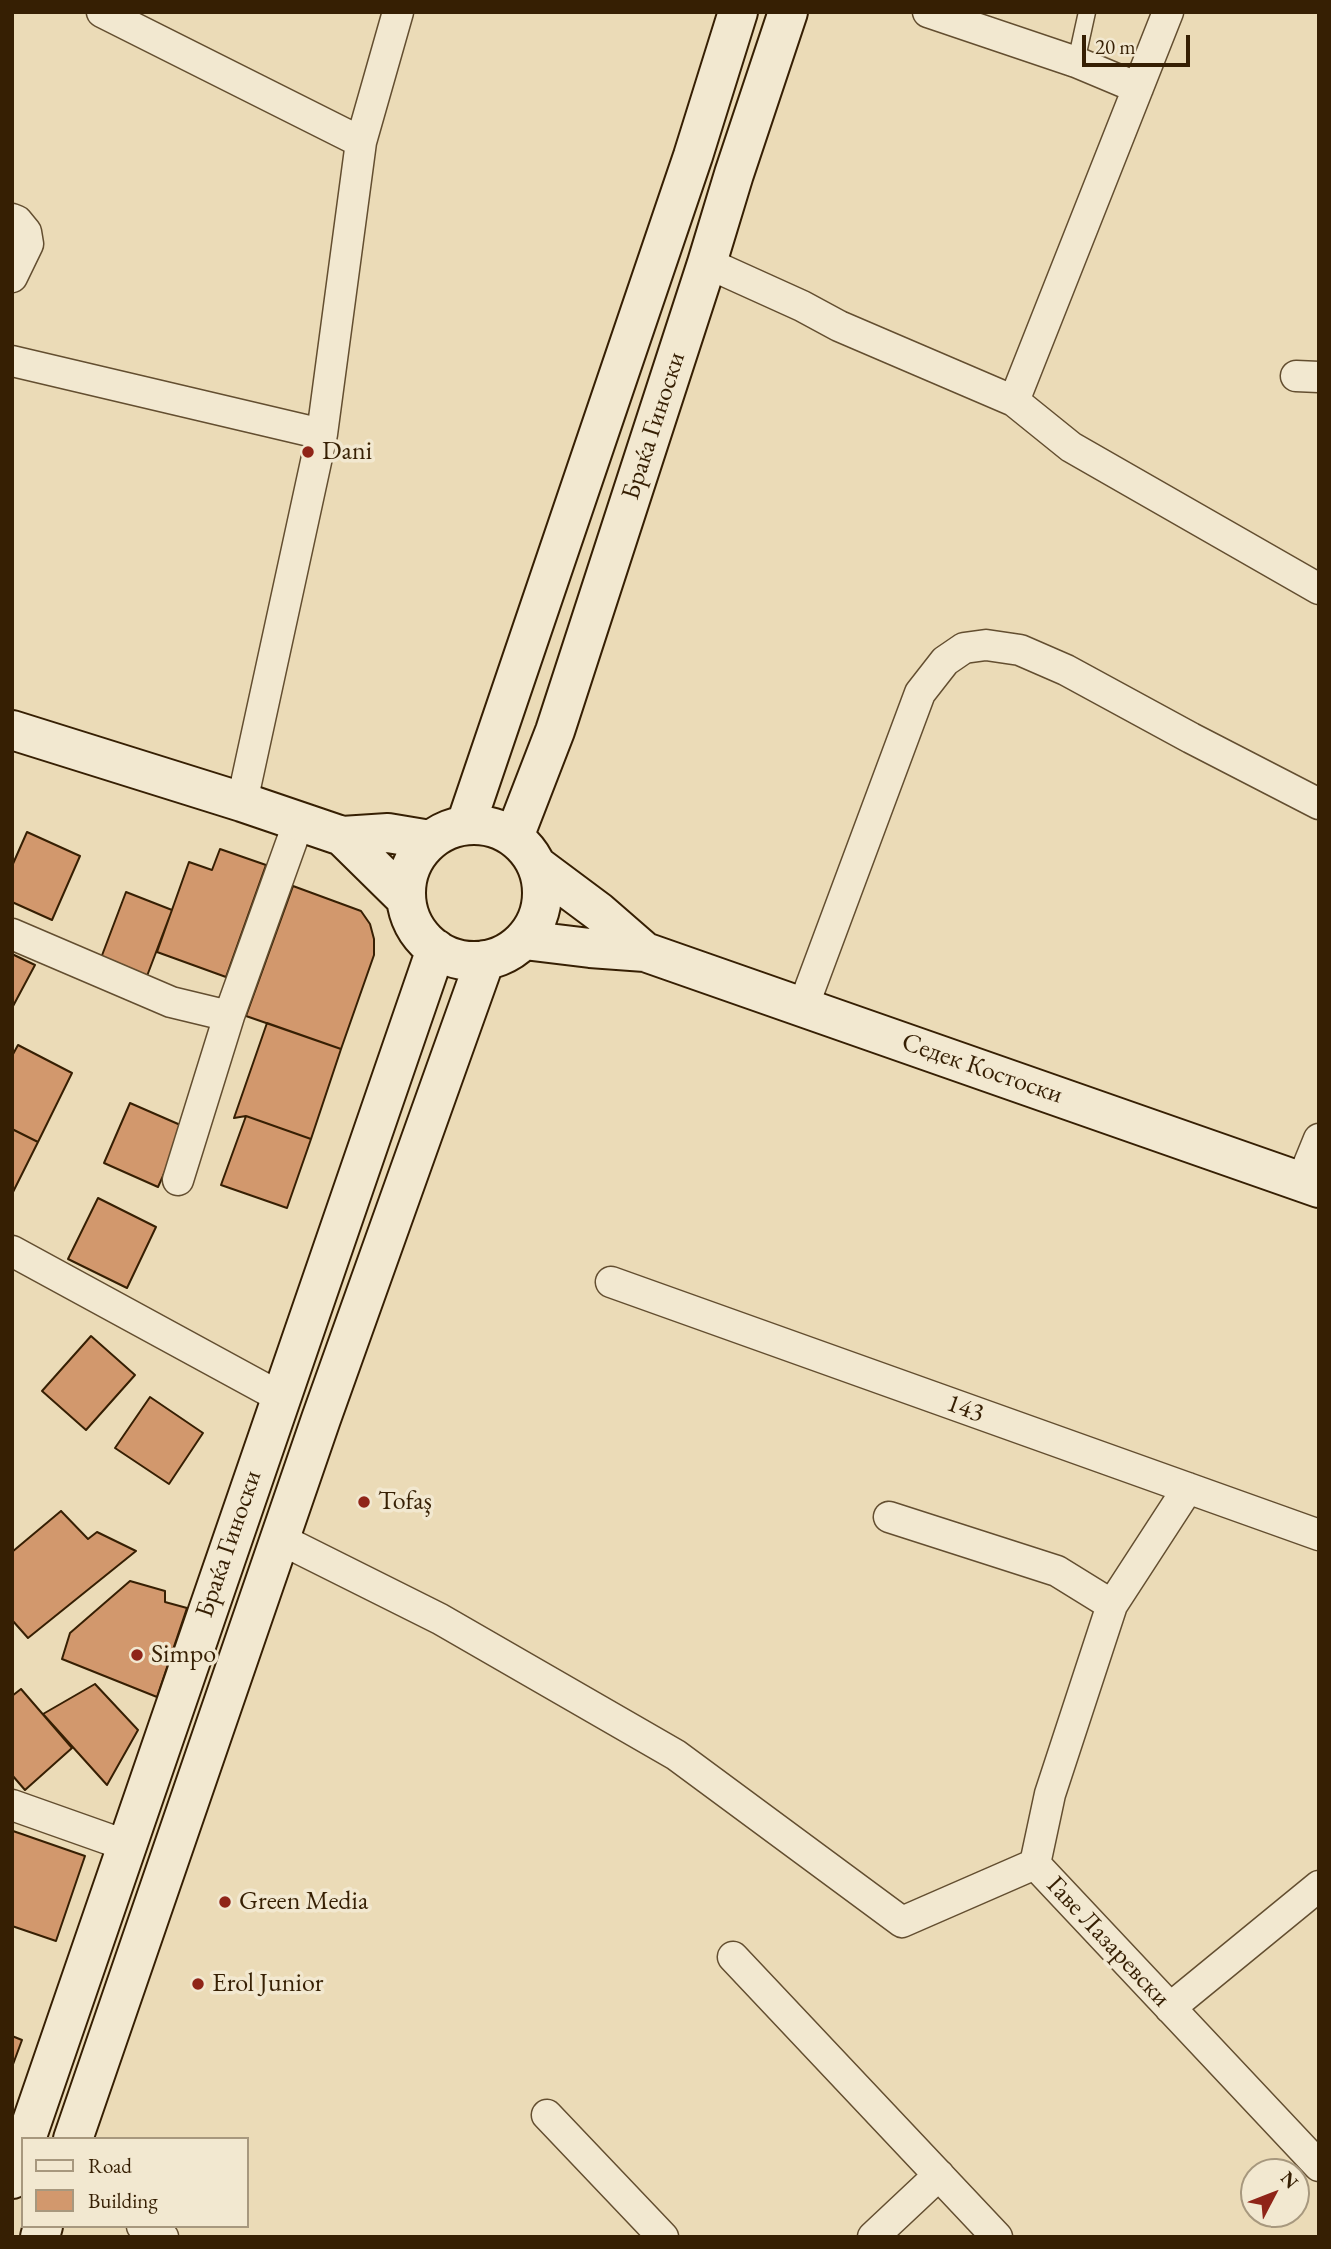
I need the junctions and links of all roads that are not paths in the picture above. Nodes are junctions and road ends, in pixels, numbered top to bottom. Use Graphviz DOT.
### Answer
graph roads {
  1 [pos="102,12"];
  2 [pos="398,12"];
  3 [pos="738,12"];
  4 [pos="788,12"];
  5 [pos="928,12"];
  6 [pos="1087,12"];
  7 [pos="1168,12"];
  8 [pos="1076,62"];
  9 [pos="1138,88"];
  10 [pos="361,142"];
  11 [pos="12,219"];
  12 [pos="707,262"];
  13 [pos="12,277"];
  14 [pos="12,361"];
  15 [pos="1014,401"];
  16 [pos="322,434"];
  17 [pos="1319,589"];
  18 [pos="12,730"];
  19 [pos="242,802"];
  20 [pos="1319,804"];
  21 [pos="299,821"];
  22 [pos="466,824"];
  23 [pos="342,836"];
  24 [pos="430,840"];
  25 [pos="525,851"];
  26 [pos="405,898"];
  27 [pos="12,934"];
  28 [pos="524,940"];
  29 [pos="436,949"];
  30 [pos="645,952"];
  31 [pos="485,960"];
  32 [pos="803,1007"];
  33 [pos="229,1016"];
  34 [pos="1319,1139"];
  35 [pos="178,1180"];
  36 [pos="1310,1185"];
  37 [pos="12,1251"];
  38 [pos="611,1282"];
  39 [pos="280,1397"];
  40 [pos="1188,1489"];
  41 [pos="889,1517"];
  42 [pos="1319,1535"];
  43 [pos="279,1539"];
  44 [pos="1112,1605"];
  45 [pos="12,1805"];
  46 [pos="125,1845"];
  47 [pos="1035,1864"];
  48 [pos="1319,1886"];
  49 [pos="733,1957"];
  50 [pos="1170,2008"];
  51 [pos="547,2115"];
  52 [pos="27,2137"];
  53 [pos="74,2137"];
  54 [pos="21,2154"];
  55 [pos="1319,2166"];
  56 [pos="939,2175"];
  57 [pos="12,2179"];
  58 [pos="146,2228"];
  59 [pos="163,2237"];
  60 [pos="663,2237"];
  61 [pos="873,2237"];
  62 [pos="997,2237"];
  1 -- 10 [label="street"];
  2 -- 10 [label="street"];
  3 -- 22 [label="main road, Браќа Гиноски"];
  4 -- 12 [label="main road, Браќа Гиноски"];
  5 -- 8 [label="street"];
  6 -- 8 [label="lane"];
  7 -- 9 [label="street"];
  8 -- 9 [label="street"];
  9 -- 15 [label="street"];
  10 -- 16 [label="street"];
  11 -- 13 [label="street"];
  12 -- 15 [label="street"];
  12 -- 25 [label="main road, Браќа Гиноски"];
  14 -- 16 [label="street"];
  15 -- 17 [label="street"];
  16 -- 19 [label="street"];
  18 -- 19 [label="main road"];
  19 -- 21 [label="main road"];
  20 -- 32 [label="street"];
  21 -- 23 [label="main road"];
  21 -- 33 [label="street"];
  22 -- 24 [label="main road"];
  22 -- 25 [label="main road"];
  23 -- 24 [label="main road"];
  23 -- 26 [label="main road"];
  24 -- 26 [label="main road"];
  25 -- 28 [label="main road, Браќа Гиноски"];
  25 -- 30 [label="main road"];
  26 -- 29 [label="main road"];
  27 -- 33 [label="street"];
  28 -- 30 [label="main road"];
  28 -- 31 [label="main road"];
  29 -- 31 [label="main road"];
  29 -- 39 [label="main road, Браќа Гиноски"];
  30 -- 32 [label="main road, Седек Костоски"];
  31 -- 43 [label="main road, Браќа Гиноски"];
  32 -- 36 [label="main road, Седек Костоски"];
  33 -- 35 [label="street"];
  34 -- 36 [label="street"];
  37 -- 39 [label="street"];
  38 -- 40 [label="street, 143"];
  39 -- 46 [label="main road, Браќа Гиноски"];
  40 -- 42 [label="street, 143"];
  40 -- 44 [label="street, Гаве Лазаревски"];
  41 -- 44 [label="street"];
  43 -- 47 [label="street"];
  43 -- 53 [label="main road, Браќа Гиноски"];
  44 -- 47 [label="street, Гаве Лазаревски"];
  45 -- 46 [label="street"];
  46 -- 52 [label="main road, Браќа Гиноски"];
  47 -- 50 [label="street, Гаве Лазаревски"];
  48 -- 50 [label="street"];
  49 -- 56 [label="street"];
  50 -- 55 [label="street, Гаве Лазаревски"];
  51 -- 60 [label="street"];
  54 -- 57 [label="main road"];
  56 -- 61 [label="street"];
  56 -- 62 [label="street"];
  58 -- 59 [label="street"];
}
